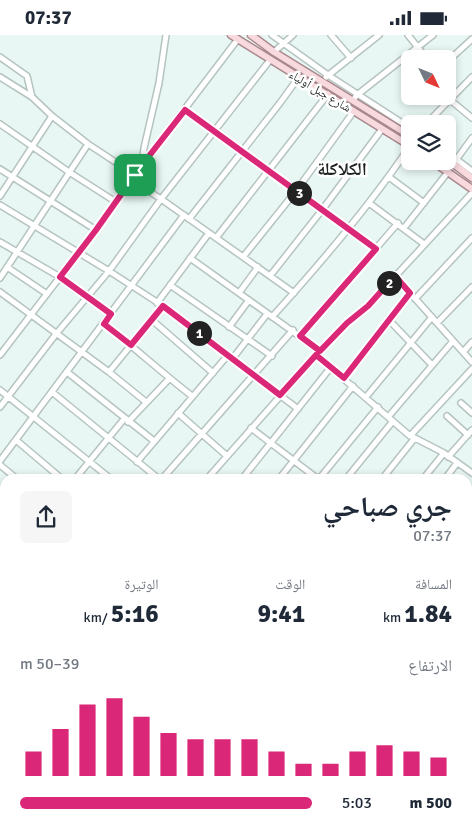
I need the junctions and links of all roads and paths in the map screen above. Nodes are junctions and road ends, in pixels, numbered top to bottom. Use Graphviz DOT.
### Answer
graph roads {
  1 [pos="166,35"];
  2 [pos="231,35"];
  3 [pos="251,35"];
  4 [pos="272,35"];
  5 [pos="293,35"];
  6 [pos="330,35"];
  7 [pos="379,35"];
  8 [pos="408,35"];
  9 [pos="433,35"];
  10 [pos="238,39"];
  11 [pos="472,39"];
  12 [pos="283,43"];
  13 [pos="418,47"];
  14 [pos="420,50"];
  15 [pos="274,52"];
  16 [pos="456,54"];
  17 [pos="351,57"];
  18 [pos="1,59"];
  19 [pos="270,60"];
  20 [pos="328,75"];
  21 [pos="0,77"];
  22 [pos="472,77"];
  23 [pos="298,78"];
  24 [pos="322,81"];
  25 [pos="456,92"];
  26 [pos="328,94"];
  27 [pos="32,97"];
  28 [pos="355,97"];
  29 [pos="443,105"];
  30 [pos="456,105"];
  31 [pos="185,110"];
  32 [pos="354,111"];
  33 [pos="434,115"];
  34 [pos="52,116"];
  35 [pos="472,118"];
  36 [pos="401,123"];
  37 [pos="0,124"];
  38 [pos="382,129"];
  39 [pos="401,129"];
  40 [pos="215,131"];
  41 [pos="472,138"];
  42 [pos="401,141"];
  43 [pos="88,144"];
  44 [pos="32,147"];
  45 [pos="241,151"];
  46 [pos="456,156"];
  47 [pos="401,159"];
  48 [pos="456,163"];
  49 [pos="456,164"];
  50 [pos="142,165"];
  51 [pos="0,169"];
  52 [pos="445,170"];
  53 [pos="269,171"];
  54 [pos="472,171"];
  55 [pos="69,172"];
  56 [pos="448,172"];
  57 [pos="12,177"];
  58 [pos="133,177"];
  59 [pos="389,177"];
  60 [pos="472,177"];
  61 [pos="296,191"];
  62 [pos="472,191"];
  63 [pos="0,196"];
  64 [pos="161,199"];
  65 [pos="51,201"];
  66 [pos="116,202"];
  67 [pos="369,203"];
  68 [pos="424,203"];
  69 [pos="0,205"];
  70 [pos="322,210"];
  71 [pos="187,217"];
  72 [pos="398,223"];
  73 [pos="34,225"];
  74 [pos="404,228"];
  75 [pos="348,229"];
  76 [pos="96,230"];
  77 [pos="209,233"];
  78 [pos="216,238"];
  79 [pos="472,238"];
  80 [pos="0,242"];
  81 [pos="424,244"];
  82 [pos="376,249"];
  83 [pos="17,251"];
  84 [pos="79,252"];
  85 [pos="243,257"];
  86 [pos="190,259"];
  87 [pos="7,267"];
  88 [pos="258,267"];
  89 [pos="109,271"];
  90 [pos="270,275"];
  91 [pos="395,276"];
  92 [pos="60,277"];
  93 [pos="0,278"];
  94 [pos="170,285"];
  95 [pos="132,286"];
  96 [pos="472,287"];
  97 [pos="0,292"];
  98 [pos="238,293"];
  99 [pos="294,293"];
  100 [pos="410,293"];
  101 [pos="47,294"];
  102 [pos="86,296"];
  103 [pos="415,299"];
  104 [pos="249,300"];
  105 [pos="157,303"];
  106 [pos="163,306"];
  107 [pos="111,314"];
  108 [pos="30,315"];
  109 [pos="270,316"];
  110 [pos="432,317"];
  111 [pos="152,320"];
  112 [pos="390,320"];
  113 [pos="437,323"];
  114 [pos="104,324"];
  115 [pos="229,327"];
  116 [pos="292,330"];
  117 [pos="56,334"];
  118 [pos="300,336"];
  119 [pos="248,339"];
  120 [pos="453,341"];
  121 [pos="411,342"];
  122 [pos="472,342"];
  123 [pos="131,345"];
  124 [pos="463,352"];
  125 [pos="82,353"];
  126 [pos="318,353"];
  127 [pos="0,355"];
  128 [pos="272,356"];
  129 [pos="230,357"];
  130 [pos="472,362"];
  131 [pos="432,365"];
  132 [pos="331,367"];
  133 [pos="472,369"];
  134 [pos="67,372"];
  135 [pos="109,372"];
  136 [pos="213,373"];
  137 [pos="254,375"];
  138 [pos="344,378"];
  139 [pos="169,379"];
  140 [pos="353,386"];
  141 [pos="0,390"];
  142 [pos="52,392"];
  143 [pos="280,395"];
  144 [pos="8,396"];
  145 [pos="192,396"];
  146 [pos="366,397"];
  147 [pos="146,402"];
  148 [pos="461,403"];
  149 [pos="0,407"];
  150 [pos="378,407"];
  151 [pos="298,409"];
  152 [pos="178,413"];
  153 [pos="472,413"];
  154 [pos="34,416"];
  155 [pos="389,416"];
  156 [pos="448,416"];
  157 [pos="126,420"];
  158 [pos="393,421"];
  159 [pos="251,428"];
  160 [pos="201,433"];
  161 [pos="470,433"];
  162 [pos="413,437"];
  163 [pos="108,438"];
  164 [pos="16,440"];
  165 [pos="154,441"];
  166 [pos="270,443"];
  167 [pos="2,453"];
  168 [pos="446,455"];
  169 [pos="227,456"];
  170 [pos="293,460"];
  171 [pos="89,461"];
  172 [pos="137,462"];
  173 [pos="0,463"];
  174 [pos="457,463"];
  175 [pos="472,473"];
  176 [pos="12,474"];
  177 [pos="56,474"];
  178 [pos="79,474"];
  179 [pos="105,474"];
  180 [pos="154,474"];
  181 [pos="165,474"];
  182 [pos="211,474"];
  183 [pos="246,474"];
  184 [pos="283,474"];
  185 [pos="312,474"];
  186 [pos="323,474"];
  187 [pos="350,474"];
  188 [pos="386,474"];
  189 [pos="428,474"];
  190 [pos="449,474"];
  1 -- 50 [label="street"];
  2 -- 10 [label="main road, شارع جبل أولياء"];
  3 -- 15 [label="main road, شارع جبل أولياء"];
  4 -- 12 [label="street"];
  5 -- 12 [label="street"];
  6 -- 17 [label="street"];
  7 -- 17 [label="street"];
  8 -- 13 [label="street"];
  9 -- 13 [label="street"];
  10 -- 19 [label="main road, شارع جبل أولياء"];
  10 -- 31 [label="street"];
  11 -- 16 [label="street"];
  12 -- 15 [label="street"];
  12 -- 20 [label="street"];
  13 -- 14 [label="street"];
  13 -- 28 [label="street"];
  15 -- 24 [label="main road, شارع جبل أولياء"];
  17 -- 20 [label="street"];
  18 -- 27 [label="street"];
  19 -- 23 [label="main road, شارع جبل أولياء"];
  19 -- 40 [label="street"];
  20 -- 24 [label="street"];
  20 -- 28 [label="street"];
  21 -- 27 [label="street"];
  22 -- 25 [label="street"];
  23 -- 26 [label="main road, شارع جبل أولياء"];
  23 -- 45 [label="street"];
  24 -- 28 [label="main road, شارع جبل أولياء"];
  26 -- 32 [label="main road, شارع جبل أولياء"];
  26 -- 53 [label="street"];
  27 -- 34 [label="street"];
  28 -- 36 [label="street"];
  28 -- 39 [label="main road, شارع جبل أولياء"];
  29 -- 33 [label="street"];
  30 -- 35 [label="street"];
  31 -- 40 [label="street"];
  31 -- 50 [label="street"];
  32 -- 38 [label="main road, شارع جبل أولياء"];
  32 -- 61 [label="street"];
  34 -- 43 [label="street"];
  34 -- 44 [label="street"];
  37 -- 44 [label="street"];
  38 -- 42 [label="main road, شارع جبل أولياء"];
  38 -- 70 [label="street"];
  40 -- 45 [label="street"];
  40 -- 64 [label="street"];
  41 -- 46 [label="street"];
  43 -- 55 [label="street"];
  43 -- 58 [label="street"];
  44 -- 55 [label="street"];
  44 -- 57 [label="street"];
  45 -- 53 [label="street"];
  45 -- 71 [label="street"];
  47 -- 59 [label="street"];
  48 -- 54 [label="street"];
  49 -- 60 [label="main road"];
  50 -- 58 [label="street"];
  51 -- 57 [label="street"];
  52 -- 56 [label="main road"];
  53 -- 61 [label="street"];
  53 -- 78 [label="street"];
  55 -- 65 [label="street"];
  55 -- 66 [label="street"];
  56 -- 62 [label="main road"];
  56 -- 68 [label="street"];
  57 -- 63 [label="street"];
  57 -- 65 [label="street"];
  58 -- 64 [label="street"];
  58 -- 66 [label="street"];
  59 -- 67 [label="street"];
  59 -- 68 [label="street"];
  61 -- 70 [label="street"];
  61 -- 85 [label="street"];
  62 -- 81 [label="street"];
  64 -- 71 [label="street"];
  64 -- 89 [label="street"];
  65 -- 73 [label="street"];
  65 -- 76 [label="street"];
  66 -- 76 [label="street"];
  67 -- 72 [label="street"];
  67 -- 75 [label="street"];
  68 -- 74 [label="street"];
  69 -- 73 [label="street"];
  70 -- 75 [label="street"];
  70 -- 90 [label="street"];
  71 -- 77 [label="street"];
  71 -- 95 [label="street"];
  72 -- 74 [label="street"];
  72 -- 82 [label="street"];
  73 -- 83 [label="street"];
  73 -- 84 [label="street"];
  74 -- 81 [label="street"];
  75 -- 82 [label="street"];
  75 -- 99 [label="street"];
  76 -- 84 [label="street"];
  77 -- 78 [label="street"];
  77 -- 86 [label="street"];
  78 -- 85 [label="street"];
  79 -- 103 [label="street"];
  80 -- 83 [label="street"];
  81 -- 91 [label="street"];
  82 -- 118 [label="street"];
  83 -- 87 [label="street"];
  83 -- 92 [label="street"];
  84 -- 89 [label="street"];
  84 -- 92 [label="street"];
  85 -- 88 [label="street"];
  86 -- 94 [label="street"];
  86 -- 98 [label="street"];
  87 -- 93 [label="street"];
  87 -- 101 [label="street"];
  88 -- 90 [label="street"];
  88 -- 98 [label="street"];
  89 -- 95 [label="street"];
  89 -- 102 [label="street"];
  90 -- 99 [label="street"];
  91 -- 100 [label="street"];
  91 -- 126 [label="street"];
  92 -- 101 [label="street"];
  92 -- 102 [label="street"];
  94 -- 105 [label="street"];
  94 -- 115 [label="street"];
  95 -- 105 [label="street"];
  95 -- 107 [label="street"];
  96 -- 113 [label="street"];
  97 -- 108 [label="street"];
  98 -- 104 [label="street"];
  99 -- 109 [label="street"];
  100 -- 103 [label="street"];
  100 -- 112 [label="street"];
  101 -- 108 [label="street"];
  102 -- 107 [label="street"];
  102 -- 117 [label="street"];
  103 -- 110 [label="street"];
  104 -- 109 [label="street"];
  104 -- 115 [label="street"];
  105 -- 106 [label="street"];
  106 -- 111 [label="street"];
  106 -- 129 [label="street"];
  107 -- 114 [label="street"];
  108 -- 117 [label="street"];
  108 -- 127 [label="street"];
  109 -- 116 [label="street"];
  109 -- 119 [label="street"];
  110 -- 113 [label="street"];
  110 -- 121 [label="street"];
  111 -- 123 [label="street"];
  111 -- 136 [label="street"];
  112 -- 121 [label="street"];
  112 -- 138 [label="street"];
  113 -- 120 [label="street"];
  114 -- 123 [label="street"];
  114 -- 125 [label="street"];
  115 -- 119 [label="street"];
  116 -- 118 [label="street"];
  116 -- 128 [label="street"];
  117 -- 125 [label="street"];
  117 -- 144 [label="street"];
  118 -- 126 [label="street"];
  119 -- 128 [label="street"];
  119 -- 129 [label="street"];
  120 -- 124 [label="street"];
  120 -- 131 [label="street"];
  121 -- 131 [label="street"];
  121 -- 146 [label="street"];
  122 -- 124 [label="street"];
  123 -- 135 [label="street"];
  123 -- 139 [label="street"];
  124 -- 130 [label="street"];
  125 -- 134 [label="street"];
  125 -- 135 [label="street"];
  126 -- 132 [label="street"];
  126 -- 143 [label="street"];
  128 -- 137 [label="street"];
  129 -- 136 [label="street"];
  129 -- 137 [label="street"];
  131 -- 155 [label="street"];
  132 -- 138 [label="street"];
  132 -- 151 [label="street"];
  133 -- 162 [label="street"];
  134 -- 142 [label="street"];
  134 -- 157 [label="street"];
  135 -- 147 [label="street"];
  136 -- 145 [label="street"];
  137 -- 143 [label="street"];
  137 -- 160 [label="street"];
  138 -- 140 [label="street"];
  139 -- 145 [label="street"];
  139 -- 147 [label="street"];
  140 -- 146 [label="street"];
  140 -- 170 [label="street"];
  141 -- 144 [label="street"];
  142 -- 154 [label="street"];
  142 -- 163 [label="street"];
  143 -- 151 [label="street"];
  143 -- 159 [label="street"];
  144 -- 149 [label="street"];
  144 -- 154 [label="street"];
  145 -- 152 [label="street"];
  146 -- 150 [label="street"];
  147 -- 157 [label="street"];
  148 -- 153 [label="street"];
  150 -- 155 [label="street"];
  150 -- 186 [label="street"];
  151 -- 166 [label="street"];
  152 -- 160 [label="street"];
  152 -- 165 [label="street"];
  154 -- 164 [label="street"];
  154 -- 171 [label="street"];
  155 -- 158 [label="street"];
  156 -- 161 [label="street"];
  157 -- 163 [label="street"];
  157 -- 165 [label="street"];
  158 -- 162 [label="street"];
  158 -- 187 [label="street"];
  159 -- 166 [label="street"];
  159 -- 169 [label="street"];
  160 -- 169 [label="street"];
  160 -- 181 [label="street"];
  161 -- 168 [label="street"];
  162 -- 168 [label="street"];
  162 -- 188 [label="street"];
  163 -- 171 [label="street"];
  163 -- 172 [label="street"];
  164 -- 167 [label="street"];
  164 -- 177 [label="street"];
  165 -- 172 [label="street"];
  166 -- 170 [label="street"];
  166 -- 183 [label="street"];
  167 -- 173 [label="street"];
  168 -- 174 [label="street"];
  168 -- 189 [label="street"];
  169 -- 182 [label="street"];
  170 -- 184 [label="street"];
  170 -- 185 [label="street"];
  171 -- 178 [label="street"];
  171 -- 179 [label="street"];
  172 -- 180 [label="street"];
  173 -- 176 [label="street"];
  174 -- 175 [label="street"];
  174 -- 190 [label="street"];
}
